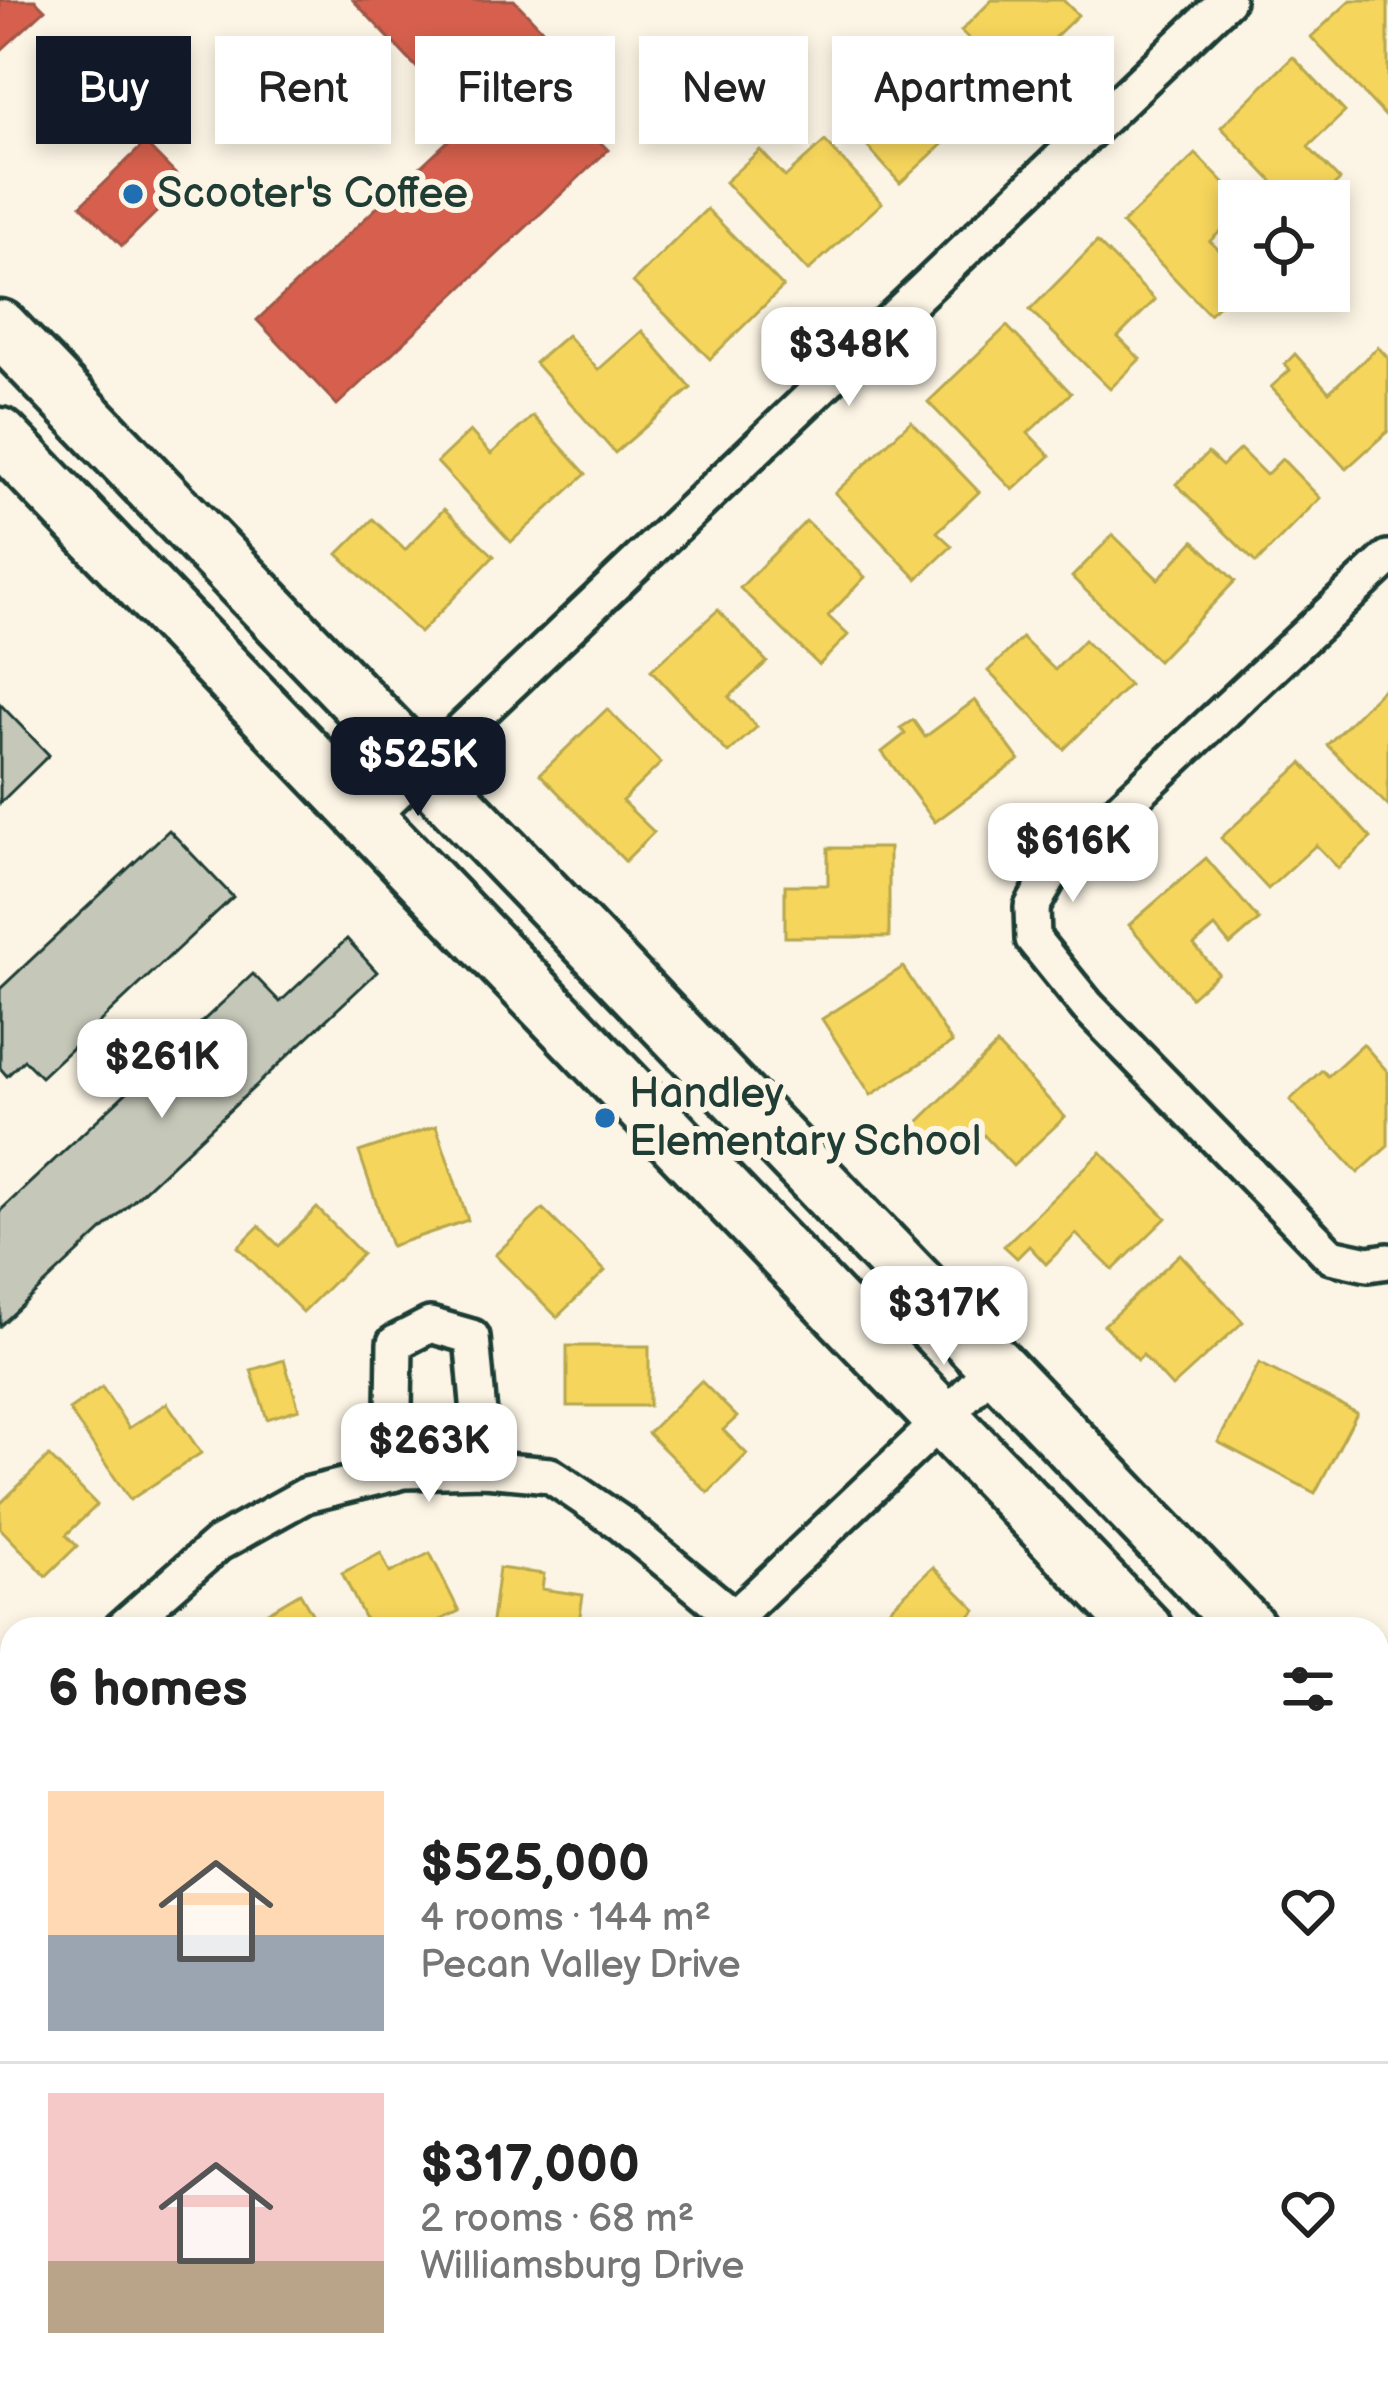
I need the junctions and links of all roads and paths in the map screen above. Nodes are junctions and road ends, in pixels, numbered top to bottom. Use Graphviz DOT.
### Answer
graph roads {
  1 [pos="1227,0"];
  2 [pos="0,328"];
  3 [pos="54,384"];
  4 [pos="0,433"];
  5 [pos="1388,558"];
  6 [pos="422,767"];
  7 [pos="367,820"];
  8 [pos="1388,1261"];
  9 [pos="995,1365"];
  10 [pos="943,1419"];
  11 [pos="484,1469"];
  12 [pos="394,1474"];
  13 [pos="135,1617"];
  14 [pos="722,1617"];
  15 [pos="734,1617"];
  16 [pos="1133,1617"];
  17 [pos="1236,1617"];
  1 -- 6 [label="street"];
  2 -- 3 [label="main road"];
  3 -- 4 [label="main road"];
  3 -- 6 [label="main road"];
  4 -- 7 [label="main road"];
  5 -- 8 [label="street"];
  6 -- 7 [label="street"];
  6 -- 9 [label="main road"];
  7 -- 10 [label="main road"];
  9 -- 10 [label="street"];
  9 -- 17 [label="main road"];
  10 -- 15 [label="street"];
  10 -- 16 [label="main road"];
  11 -- 12 [label="street"];
  11 -- 12 [label="street"];
  11 -- 14 [label="street"];
  12 -- 13 [label="street"];
}
